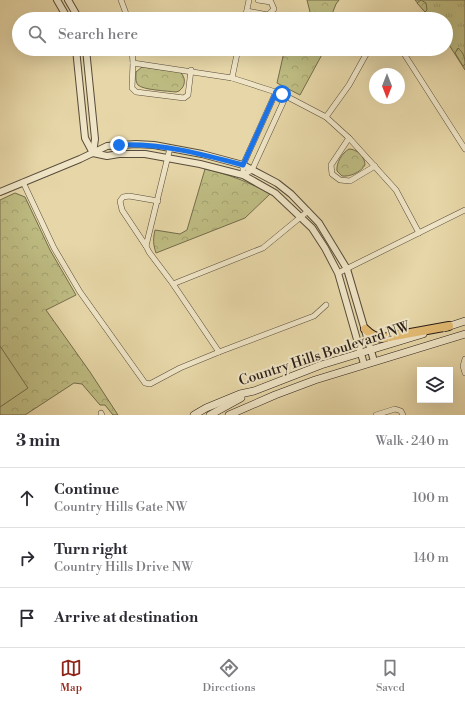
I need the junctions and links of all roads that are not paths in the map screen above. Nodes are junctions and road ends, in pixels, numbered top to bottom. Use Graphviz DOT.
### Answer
graph roads {
  1 [pos="57,0"];
  2 [pos="68,0"];
  3 [pos="122,0"];
  4 [pos="249,0"];
  5 [pos="258,0"];
  6 [pos="247,11"];
  7 [pos="64,12"];
  8 [pos="75,12"];
  9 [pos="126,12"];
  10 [pos="252,12"];
  11 [pos="271,12"];
  12 [pos="77,56"];
  13 [pos="87,56"];
  14 [pos="132,56"];
  15 [pos="237,56"];
  16 [pos="365,56"];
  17 [pos="405,56"];
  18 [pos="133,63"];
  19 [pos="191,70"];
  20 [pos="232,78"];
  21 [pos="276,92"];
  22 [pos="284,95"];
  23 [pos="326,117"];
  24 [pos="349,138"];
  25 [pos="170,148"];
  26 [pos="465,149"];
  27 [pos="93,153"];
  28 [pos="168,158"];
  29 [pos="243,165"];
  30 [pos="375,166"];
  31 [pos="252,170"];
  32 [pos="244,175"];
  33 [pos="23,182"];
  34 [pos="0,192"];
  35 [pos="158,201"];
  36 [pos="465,210"];
  37 [pos="308,211"];
  38 [pos="301,217"];
  39 [pos="419,232"];
  40 [pos="146,246"];
  41 [pos="347,269"];
  42 [pos="338,273"];
  43 [pos="173,284"];
  44 [pos="326,305"];
  45 [pos="465,321"];
  46 [pos="449,326"];
  47 [pos="365,329"];
  48 [pos="465,334"];
  49 [pos="371,349"];
  50 [pos="220,352"];
  51 [pos="360,352"];
  52 [pos="465,358"];
  53 [pos="374,361"];
  54 [pos="364,364"];
  55 [pos="465,372"];
  56 [pos="254,391"];
  57 [pos="203,410"];
  58 [pos="189,415"];
  59 [pos="194,415"];
  60 [pos="210,415"];
  61 [pos="230,415"];
  62 [pos="376,415"];
  63 [pos="403,415"];
  1 -- 7 [label="street"];
  2 -- 8 [label="street"];
  3 -- 9 [label="street"];
  4 -- 6 [label="street"];
  5 -- 11 [label="street"];
  6 -- 10 [label="street"];
  12 -- 27 [label="street"];
  13 -- 27 [label="street"];
  14 -- 18 [label="street"];
  15 -- 20 [label="street"];
  16 -- 23 [label="street"];
  17 -- 26 [label="street"];
  18 -- 19 [label="street"];
  18 -- 19 [label="street"];
  19 -- 20 [label="street"];
  20 -- 21 [label="street"];
  21 -- 22 [label="street"];
  21 -- 29 [label="street"];
  22 -- 23 [label="street"];
  22 -- 31 [label="street"];
  23 -- 24 [label="street"];
  24 -- 30 [label="street"];
  24 -- 30 [label="street"];
  25 -- 27 [label="street"];
  25 -- 28 [label="street"];
  25 -- 29 [label="street"];
  27 -- 28 [label="street"];
  27 -- 33 [label="street"];
  28 -- 32 [label="street"];
  28 -- 35 [label="street"];
  29 -- 31 [label="street"];
  29 -- 32 [label="street"];
  30 -- 39 [label="street"];
  31 -- 32 [label="street"];
  31 -- 37 [label="street"];
  32 -- 38 [label="street"];
  33 -- 34 [label="street"];
  33 -- 50 [label="street"];
  35 -- 40 [label="street"];
  35 -- 40 [label="street"];
  36 -- 39 [label="street"];
  37 -- 38 [label="street"];
  37 -- 41 [label="street"];
  38 -- 42 [label="street"];
  38 -- 43 [label="street"];
  39 -- 41 [label="street"];
  40 -- 43 [label="street"];
  41 -- 42 [label="street"];
  41 -- 47 [label="street"];
  42 -- 51 [label="street"];
  43 -- 50 [label="street"];
  44 -- 50 [label="street"];
  45 -- 46 [label="main road, Country Hills Boulevard NW"];
  46 -- 47 [label="main road"];
  46 -- 49 [label="main road, Country Hills Boulevard NW"];
  47 -- 49 [label="street"];
  48 -- 53 [label="main road, Country Hills Boulevard NW"];
  49 -- 51 [label="main road, Country Hills Boulevard NW"];
  49 -- 53 [label="street"];
  51 -- 54 [label="street"];
  51 -- 56 [label="main road, Country Hills Boulevard NW"];
  52 -- 55 [label="street"];
  53 -- 54 [label="main road, Country Hills Boulevard NW"];
  54 -- 61 [label="main road, Country Hills Boulevard NW"];
  56 -- 57 [label="main road, Country Hills Boulevard NW"];
  56 -- 60 [label="main road"];
  57 -- 58 [label="main road"];
  57 -- 59 [label="main road, Country Hills Boulevard NW"];
  62 -- 63 [label="street"];
}
